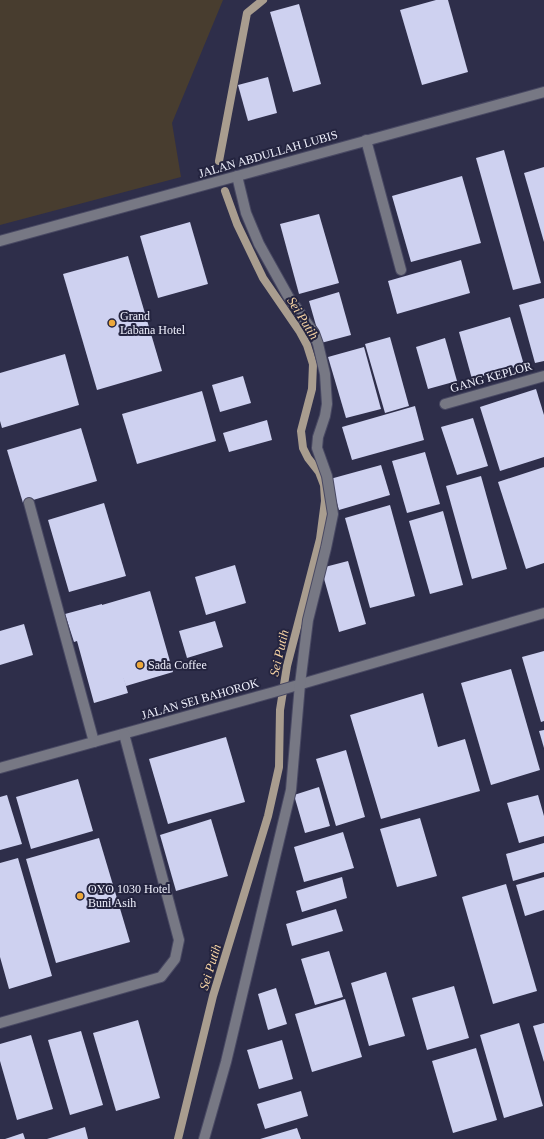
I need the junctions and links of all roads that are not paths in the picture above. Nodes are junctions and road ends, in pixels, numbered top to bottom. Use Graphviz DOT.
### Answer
graph roads {
  1 [pos="544,92"];
  2 [pos="366,140"];
  3 [pos="237,176"];
  4 [pos="0,241"];
  5 [pos="402,270"];
  6 [pos="544,376"];
  7 [pos="445,404"];
  8 [pos="29,503"];
  9 [pos="544,613"];
  10 [pos="298,685"];
  11 [pos="124,734"];
  12 [pos="94,742"];
  13 [pos="0,768"];
  14 [pos="0,1023"];
  15 [pos="204,1139"];
  1 -- 2 [label="street, JALAN ABDULLAH LUBIS"];
  2 -- 3 [label="street, JALAN ABDULLAH LUBIS"];
  2 -- 5 [label="street"];
  3 -- 4 [label="street, JALAN ABDULLAH LUBIS"];
  3 -- 10 [label="street"];
  6 -- 7 [label="street, GANG KEPLOR"];
  8 -- 12 [label="street"];
  9 -- 10 [label="street, JALAN SEI BAHOROK"];
  10 -- 11 [label="street, JALAN SEI BAHOROK"];
  10 -- 15 [label="street"];
  11 -- 12 [label="street, JALAN SEI BAHOROK"];
  11 -- 14 [label="street"];
  12 -- 13 [label="street, JALAN SEI BAHOROK"];
}
